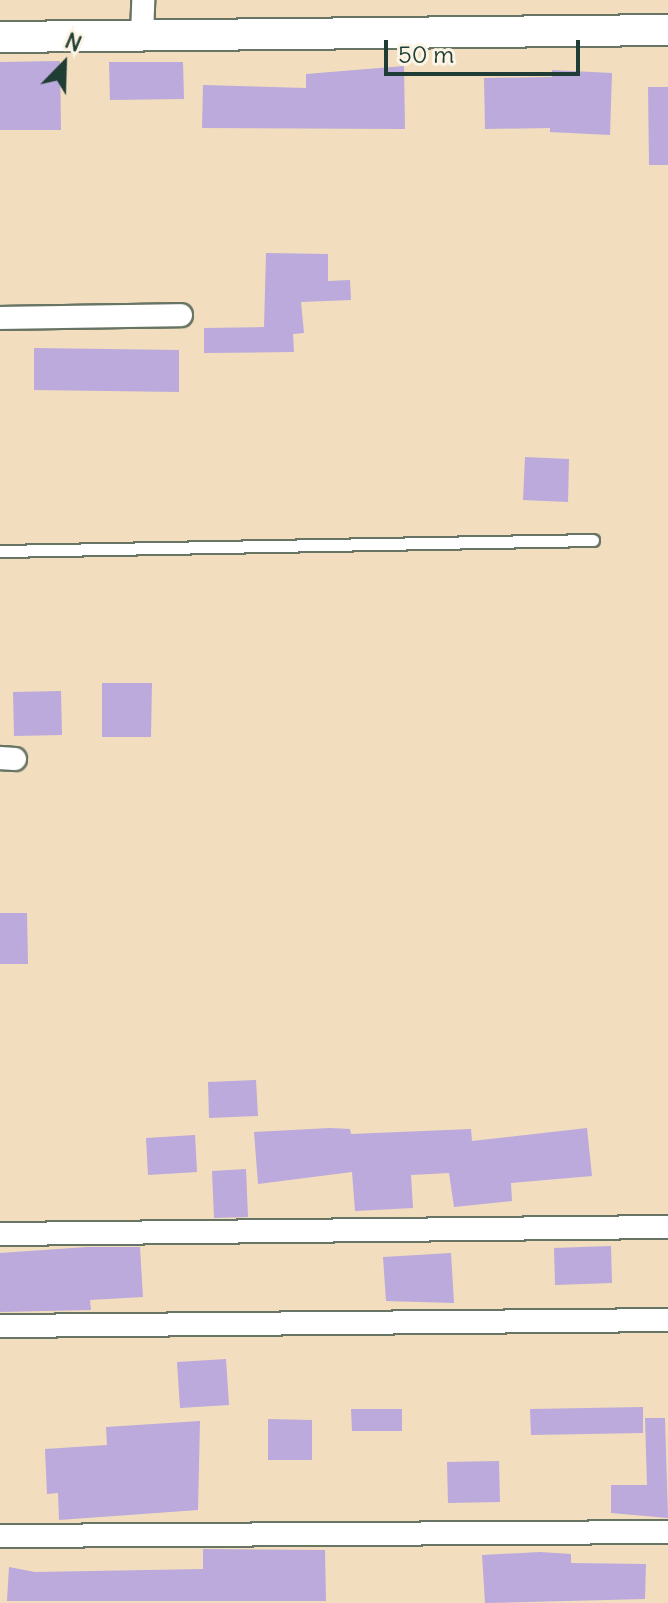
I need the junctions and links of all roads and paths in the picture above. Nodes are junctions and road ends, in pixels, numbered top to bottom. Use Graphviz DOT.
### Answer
graph roads {
  1 [pos="143,0"];
  2 [pos="668,30"];
  3 [pos="0,37"];
  4 [pos="142,37"];
  5 [pos="181,315"];
  6 [pos="0,318"];
  7 [pos="593,540"];
  8 [pos="0,551"];
  9 [pos="668,1227"];
  10 [pos="0,1234"];
  11 [pos="668,1320"];
  12 [pos="0,1326"];
  13 [pos="668,1532"];
  14 [pos="0,1536"];
  1 -- 4 [label="street"];
  2 -- 4 [label="street"];
  3 -- 4 [label="street"];
  5 -- 6 [label="street"];
  7 -- 8 [label="lane"];
  9 -- 10 [label="street"];
  11 -- 12 [label="street"];
  13 -- 14 [label="street"];
}
